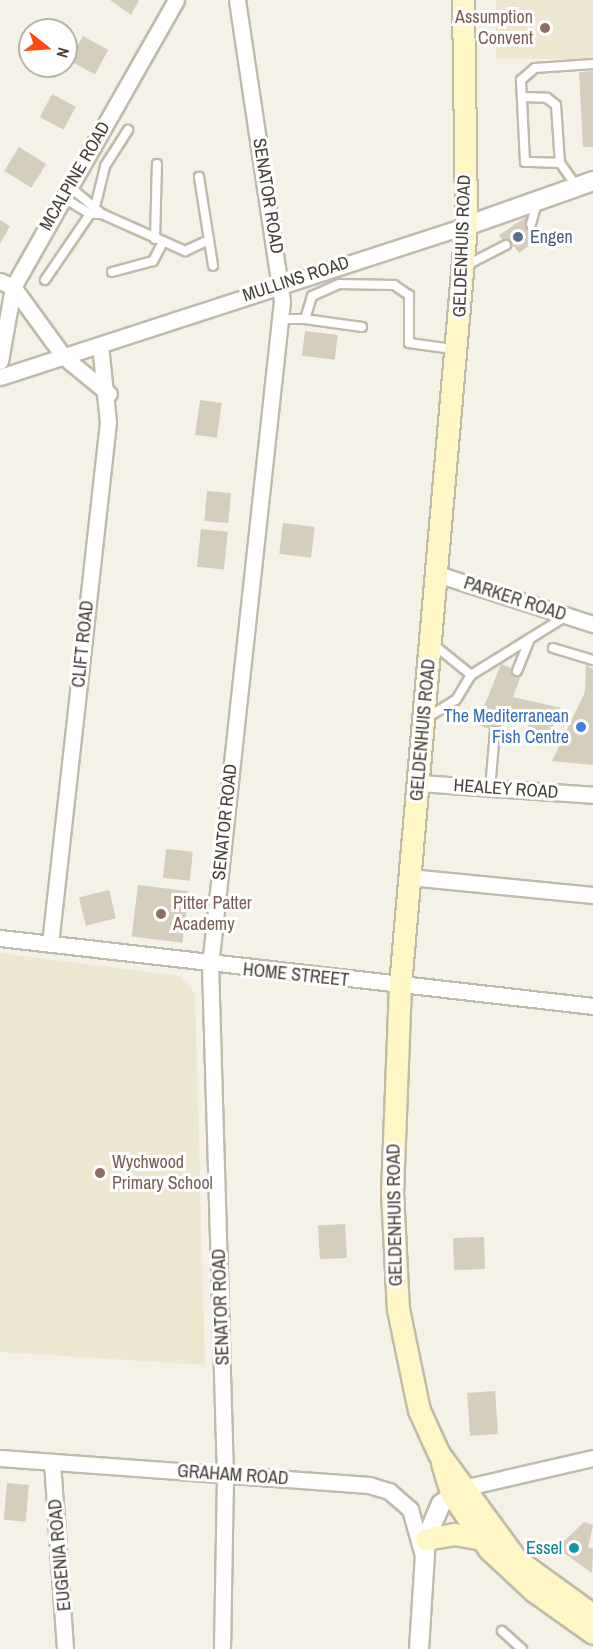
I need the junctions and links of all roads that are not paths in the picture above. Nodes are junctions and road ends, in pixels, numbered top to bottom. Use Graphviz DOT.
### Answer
graph roads {
  1 [pos="176,0"];
  2 [pos="237,0"];
  3 [pos="462,0"];
  4 [pos="593,63"];
  5 [pos="522,97"];
  6 [pos="128,130"];
  7 [pos="560,163"];
  8 [pos="156,164"];
  9 [pos="199,177"];
  10 [pos="585,184"];
  11 [pos="65,191"];
  12 [pos="537,201"];
  13 [pos="96,203"];
  14 [pos="90,214"];
  15 [pos="102,214"];
  16 [pos="531,224"];
  17 [pos="466,226"];
  18 [pos="209,240"];
  19 [pos="158,241"];
  20 [pos="506,245"];
  21 [pos="213,266"];
  22 [pos="463,267"];
  23 [pos="112,272"];
  24 [pos="45,280"];
  25 [pos="282,283"];
  26 [pos="7,284"];
  27 [pos="281,319"];
  28 [pos="305,319"];
  29 [pos="362,327"];
  30 [pos="100,345"];
  31 [pos="458,350"];
  32 [pos="64,357"];
  33 [pos="0,361"];
  34 [pos="0,377"];
  35 [pos="109,394"];
  36 [pos="436,574"];
  37 [pos="567,616"];
  38 [pos="593,624"];
  39 [pos="530,638"];
  40 [pos="430,642"];
  41 [pos="553,648"];
  42 [pos="593,660"];
  43 [pos="517,671"];
  44 [pos="471,675"];
  45 [pos="424,720"];
  46 [pos="495,732"];
  47 [pos="419,783"];
  48 [pos="490,788"];
  49 [pos="593,795"];
  50 [pos="410,877"];
  51 [pos="593,895"];
  52 [pos="0,938"];
  53 [pos="50,944"];
  54 [pos="210,966"];
  55 [pos="400,985"];
  56 [pos="593,1006"];
  57 [pos="0,1458"];
  58 [pos="593,1458"];
  59 [pos="52,1462"];
  60 [pos="225,1476"];
  61 [pos="459,1490"];
  62 [pos="482,1539"];
  63 [pos="424,1547"];
  64 [pos="537,1585"];
  65 [pos="593,1615"];
  66 [pos="502,1631"];
  67 [pos="593,1633"];
  68 [pos="64,1649"];
  69 [pos="222,1649"];
  70 [pos="419,1649"];
  71 [pos="522,1649"];
  1 -- 11 [label="street, MCALPINE ROAD"];
  2 -- 25 [label="street, SENATOR ROAD"];
  3 -- 17 [label="main road, GELDENHUIS ROAD"];
  4 -- 5 [label="lane"];
  5 -- 7 [label="lane"];
  5 -- 7 [label="lane"];
  6 -- 13 [label="lane"];
  7 -- 10 [label="lane"];
  8 -- 19 [label="lane"];
  9 -- 18 [label="lane"];
  10 -- 12 [label="street, MULLINS ROAD"];
  11 -- 13 [label="lane"];
  11 -- 14 [label="lane"];
  11 -- 26 [label="street, MCALPINE ROAD"];
  12 -- 16 [label="lane"];
  12 -- 17 [label="street, MULLINS ROAD"];
  13 -- 15 [label="lane"];
  14 -- 15 [label="lane"];
  14 -- 24 [label="lane"];
  15 -- 19 [label="lane"];
  17 -- 22 [label="main road, GELDENHUIS ROAD"];
  17 -- 25 [label="street, MULLINS ROAD"];
  18 -- 19 [label="lane"];
  18 -- 21 [label="lane"];
  19 -- 23 [label="lane"];
  20 -- 22 [label="lane"];
  22 -- 31 [label="main road, GELDENHUIS ROAD"];
  25 -- 27 [label="street, SENATOR ROAD"];
  25 -- 30 [label="street, MULLINS ROAD"];
  26 -- 32 [label="street"];
  26 -- 33 [label="street, MCALPINE ROAD"];
  27 -- 28 [label="lane"];
  27 -- 54 [label="street, SENATOR ROAD"];
  28 -- 29 [label="lane"];
  28 -- 31 [label="lane"];
  30 -- 32 [label="street, MULLINS ROAD"];
  30 -- 35 [label="street, CLIFT ROAD"];
  31 -- 36 [label="main road, GELDENHUIS ROAD"];
  32 -- 34 [label="street, MULLINS ROAD"];
  32 -- 35 [label="street"];
  35 -- 53 [label="street, CLIFT ROAD"];
  36 -- 37 [label="street, PARKER ROAD"];
  36 -- 40 [label="main road, GELDENHUIS ROAD"];
  37 -- 38 [label="street, PARKER ROAD"];
  37 -- 39 [label="lane"];
  39 -- 43 [label="lane"];
  39 -- 44 [label="lane"];
  40 -- 44 [label="lane"];
  40 -- 45 [label="main road, GELDENHUIS ROAD"];
  41 -- 42 [label="lane"];
  44 -- 45 [label="lane"];
  45 -- 47 [label="main road, GELDENHUIS ROAD"];
  46 -- 48 [label="lane"];
  47 -- 48 [label="street, HEALEY ROAD"];
  47 -- 50 [label="main road, GELDENHUIS ROAD"];
  48 -- 49 [label="street, HEALEY ROAD"];
  50 -- 51 [label="street"];
  50 -- 55 [label="main road, GELDENHUIS ROAD"];
  52 -- 53 [label="street, HOME STREET"];
  53 -- 54 [label="street, HOME STREET"];
  54 -- 55 [label="street, HOME STREET"];
  54 -- 60 [label="street, SENATOR ROAD"];
  55 -- 56 [label="street, HOME STREET"];
  55 -- 61 [label="main road, GELDENHUIS ROAD"];
  57 -- 59 [label="street, GRAHAM ROAD"];
  58 -- 61 [label="street"];
  59 -- 60 [label="street, GRAHAM ROAD"];
  59 -- 68 [label="street, EUGENIA ROAD"];
  60 -- 63 [label="street, GRAHAM ROAD"];
  60 -- 69 [label="street, SENATOR ROAD"];
  61 -- 62 [label="main road, GELDENHUIS ROAD"];
  61 -- 63 [label="street"];
  61 -- 64 [label="main road, GELDENHUIS ROAD"];
  62 -- 63 [label="main road"];
  62 -- 64 [label="main road, GELDENHUIS ROAD"];
  63 -- 70 [label="street"];
  64 -- 65 [label="main road, GELDENHUIS ROAD"];
  64 -- 67 [label="main road, GELDENHUIS ROAD"];
  66 -- 71 [label="lane"];
}
